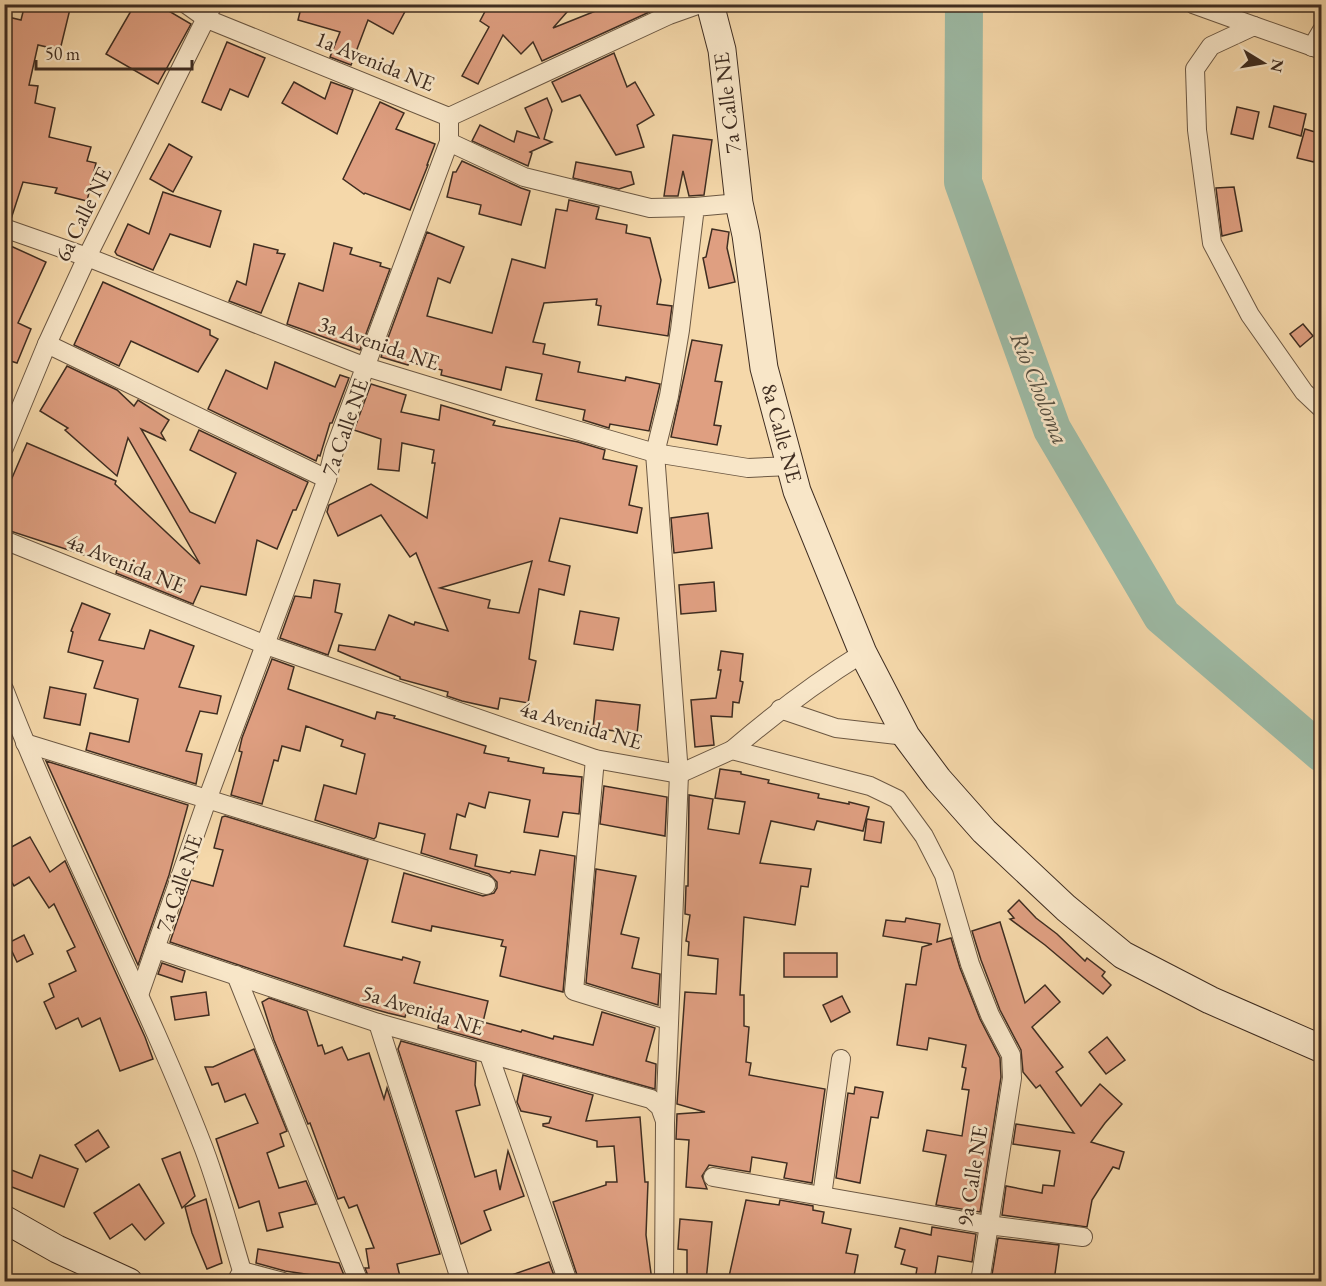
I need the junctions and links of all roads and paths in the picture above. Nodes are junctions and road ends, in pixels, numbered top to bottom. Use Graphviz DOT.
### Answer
graph roads {
  1 [pos="186,4"];
  2 [pos="700,4"];
  3 [pos="710,4"];
  4 [pos="1234,4"];
  5 [pos="1194,5"];
  6 [pos="667,10"];
  7 [pos="210,12"];
  8 [pos="1254,26"];
  9 [pos="1322,30"];
  10 [pos="1317,48"];
  11 [pos="449,117"];
  12 [pos="449,142"];
  13 [pos="739,203"];
  14 [pos="695,207"];
  15 [pos="4,228"];
  16 [pos="87,257"];
  17 [pos="47,344"];
  18 [pos="366,367"];
  19 [pos="1322,409"];
  20 [pos="4,448"];
  21 [pos="655,453"];
  22 [pos="790,466"];
  23 [pos="327,479"];
  24 [pos="4,540"];
  25 [pos="266,645"];
  26 [pos="863,653"];
  27 [pos="4,689"];
  28 [pos="780,709"];
  29 [pos="906,736"];
  30 [pos="25,743"];
  31 [pos="732,750"];
  32 [pos="595,759"];
  33 [pos="679,774"];
  34 [pos="207,800"];
  35 [pos="486,885"];
  36 [pos="156,949"];
  37 [pos="236,975"];
  38 [pos="140,995"];
  39 [pos="668,1020"];
  40 [pos="378,1023"];
  41 [pos="1322,1049"];
  42 [pos="489,1055"];
  43 [pos="841,1059"];
  44 [pos="665,1123"];
  45 [pos="713,1177"];
  46 [pos="822,1196"];
  47 [pos="4,1219"];
  48 [pos="988,1225"];
  49 [pos="1083,1238"];
  50 [pos="239,1276"];
  51 [pos="129,1281"];
  52 [pos="283,1281"];
  53 [pos="359,1281"];
  54 [pos="460,1281"];
  55 [pos="568,1281"];
  56 [pos="664,1281"];
  57 [pos="980,1281"];
  1 -- 7 [label="street, 1a Avenida NE"];
  2 -- 6 [label="street"];
  3 -- 13 [label="street, 7a Calle NE"];
  4 -- 8 [label="street"];
  5 -- 8 [label="street"];
  6 -- 11 [label="street"];
  7 -- 11 [label="street, 1a Avenida NE"];
  7 -- 16 [label="street, 6a Calle NE"];
  8 -- 10 [label="street"];
  8 -- 19 [label="street"];
  9 -- 10 [label="street"];
  11 -- 12 [label="street, 7a Calle NE"];
  12 -- 14 [label="street"];
  12 -- 18 [label="street, 7a Calle NE"];
  13 -- 14 [label="street"];
  13 -- 22 [label="street, 8a Calle NE"];
  14 -- 21 [label="street"];
  15 -- 16 [label="street, 3a Avenida NE"];
  16 -- 17 [label="street, 6a Calle NE"];
  16 -- 18 [label="street, 3a Avenida NE"];
  17 -- 20 [label="street, 6a Calle NE"];
  17 -- 23 [label="street"];
  18 -- 21 [label="street, 3a Avenida NE"];
  18 -- 23 [label="street, 7a Calle NE"];
  21 -- 22 [label="street, 3a Avenida NE"];
  21 -- 33 [label="street"];
  22 -- 26 [label="street, 8a Calle NE"];
  23 -- 25 [label="street, 7a Calle NE"];
  24 -- 25 [label="street, 4a Avenida NE"];
  25 -- 32 [label="street, 4a Avenida NE"];
  25 -- 34 [label="street, 7a Calle NE"];
  26 -- 28 [label="street"];
  26 -- 29 [label="street, 8a Calle NE"];
  27 -- 30 [label="street"];
  28 -- 29 [label="street"];
  28 -- 31 [label="street"];
  29 -- 41 [label="street, 8a Calle NE"];
  30 -- 34 [label="street"];
  30 -- 38 [label="street"];
  31 -- 33 [label="street"];
  31 -- 48 [label="street, 9a Calle NE"];
  32 -- 33 [label="street, 4a Avenida NE"];
  32 -- 39 [label="street"];
  33 -- 39 [label="street"];
  34 -- 35 [label="street"];
  34 -- 36 [label="street, 7a Calle NE"];
  36 -- 37 [label="street, 5a Avenida NE"];
  36 -- 38 [label="street, 7a Calle NE"];
  37 -- 40 [label="street, 5a Avenida NE"];
  37 -- 53 [label="street"];
  38 -- 50 [label="street"];
  39 -- 44 [label="street"];
  40 -- 42 [label="street, 5a Avenida NE"];
  40 -- 54 [label="street"];
  42 -- 44 [label="street, 5a Avenida NE"];
  42 -- 55 [label="street"];
  43 -- 46 [label="street"];
  44 -- 56 [label="street"];
  45 -- 46 [label="street"];
  46 -- 48 [label="street"];
  47 -- 51 [label="street"];
  48 -- 49 [label="street"];
  48 -- 57 [label="street, 9a Calle NE"];
  50 -- 52 [label="street"];
}
